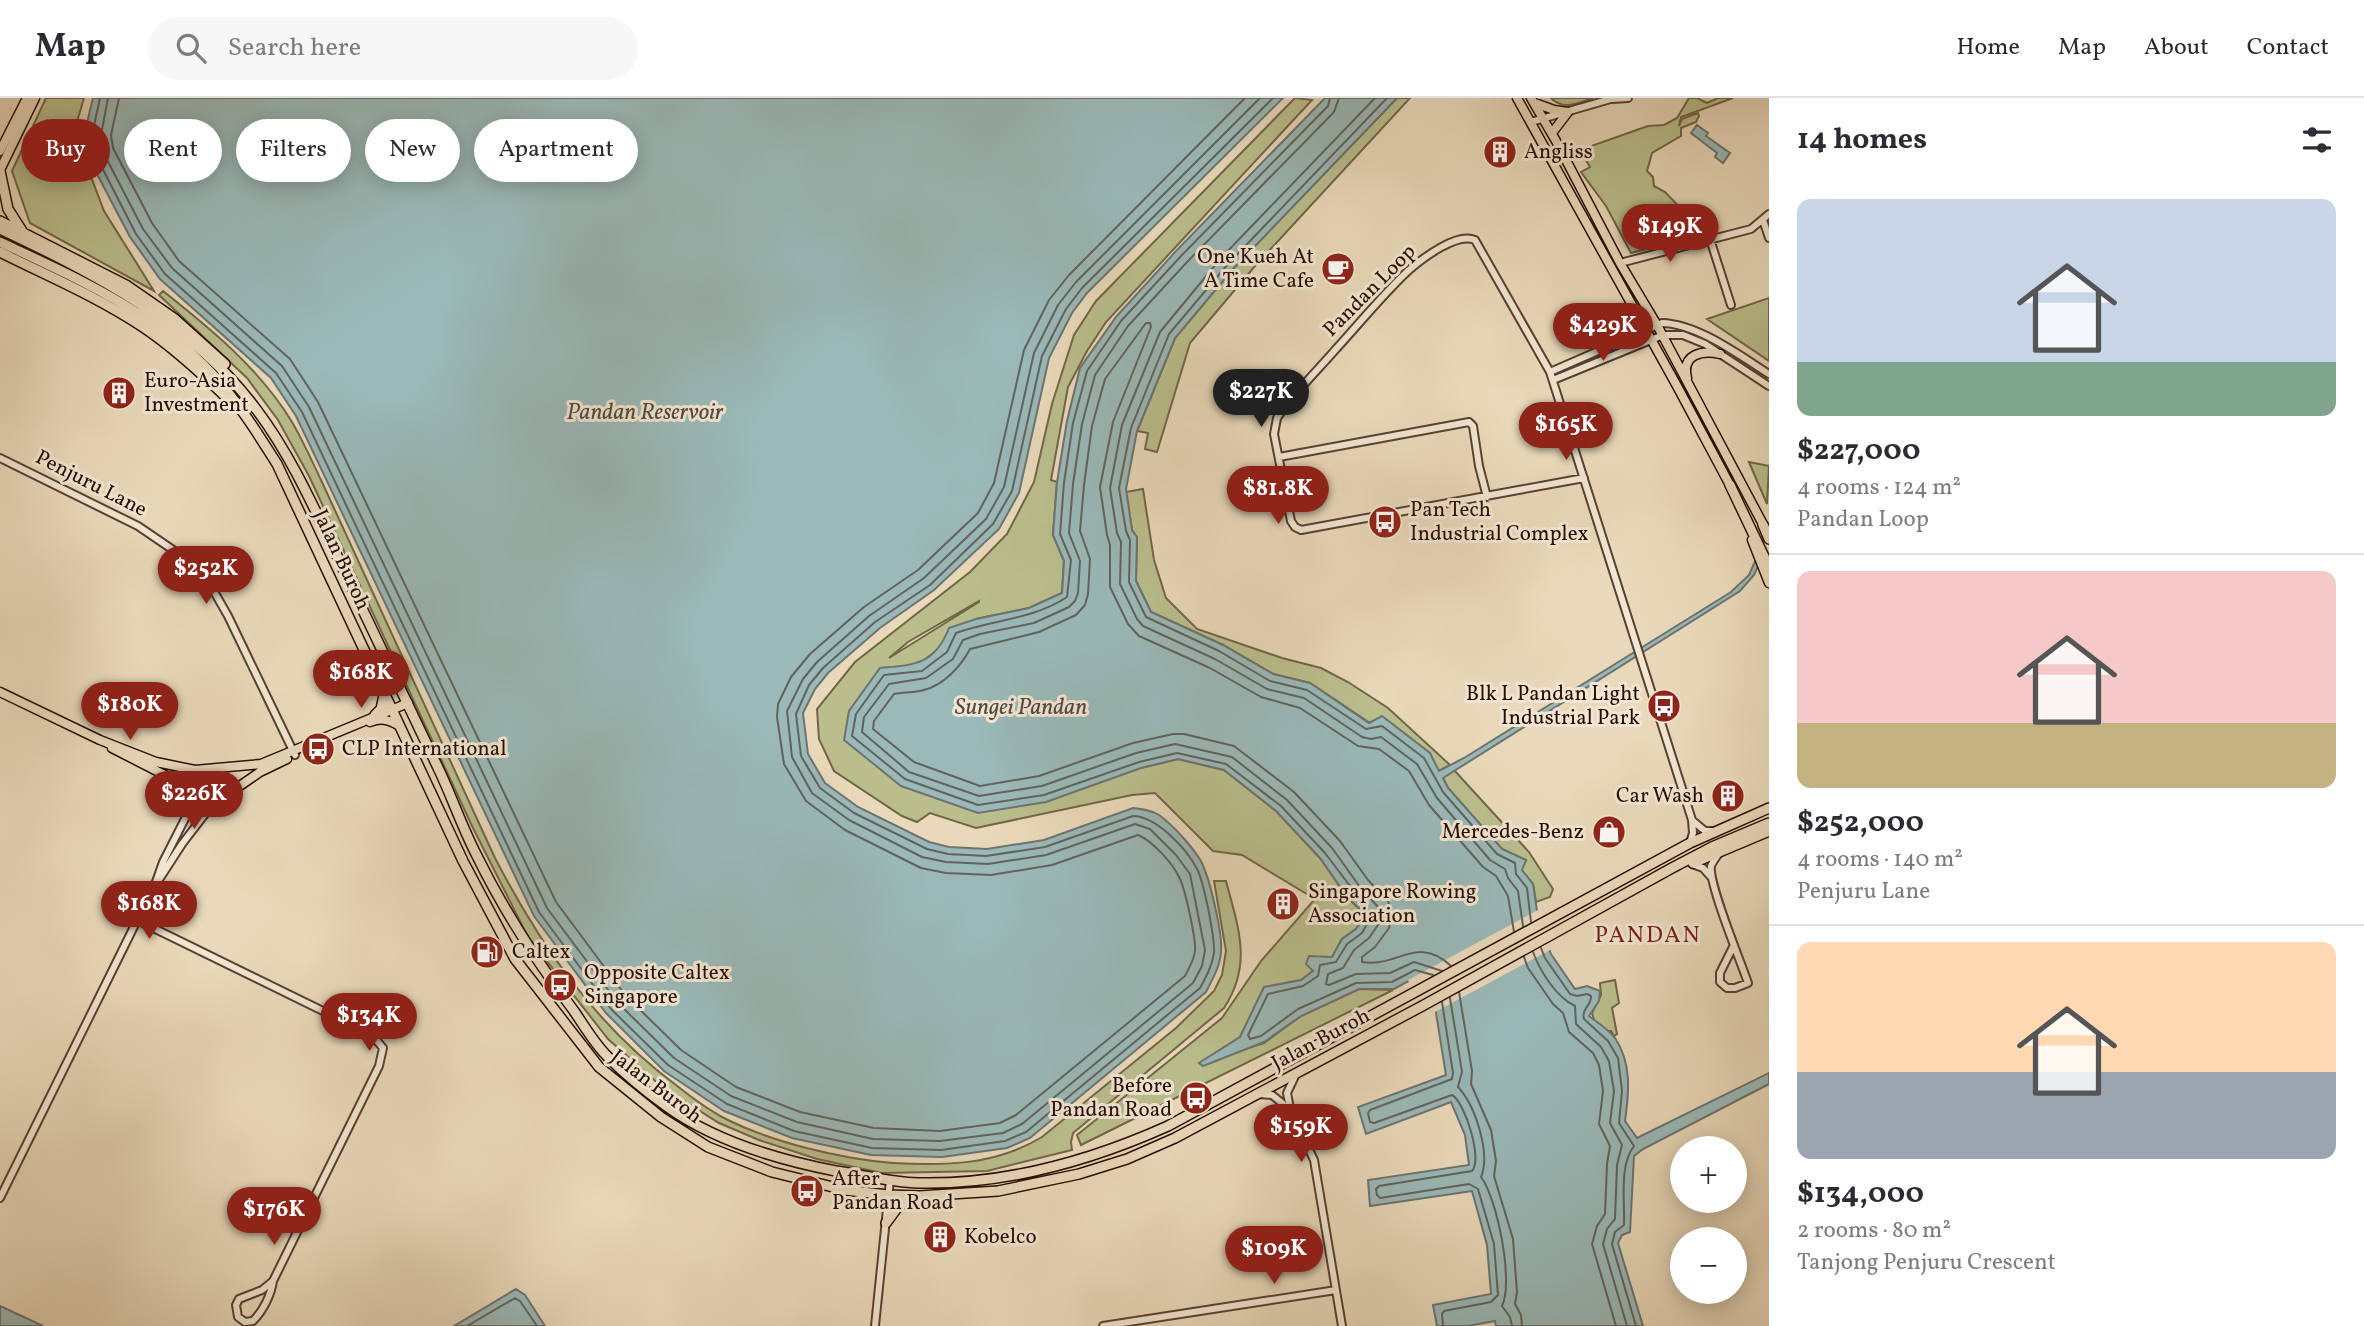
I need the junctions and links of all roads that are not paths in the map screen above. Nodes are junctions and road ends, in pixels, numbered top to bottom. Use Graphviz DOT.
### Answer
graph roads {
  1 [pos="27,98"];
  2 [pos="35,98"];
  3 [pos="1517,98"];
  4 [pos="1628,98"];
  5 [pos="1613,99"];
  6 [pos="1533,101"];
  7 [pos="1568,111"];
  8 [pos="1544,118"];
  9 [pos="1531,122"];
  10 [pos="1552,133"];
  11 [pos="0,151"];
  12 [pos="0,171"];
  13 [pos="1769,214"];
  14 [pos="1763,220"];
  15 [pos="0,221"];
  16 [pos="0,229"];
  17 [pos="23,232"];
  18 [pos="1769,238"];
  19 [pos="1710,239"];
  20 [pos="0,242"];
  21 [pos="0,252"];
  22 [pos="0,257"];
  23 [pos="17,260"];
  24 [pos="1620,263"];
  25 [pos="1731,305"];
  26 [pos="160,323"];
  27 [pos="1657,324"];
  28 [pos="1646,330"];
  29 [pos="1662,335"];
  30 [pos="1652,339"];
  31 [pos="1720,354"];
  32 [pos="1550,372"];
  33 [pos="1769,374"];
  34 [pos="1553,380"];
  35 [pos="1769,386"];
  36 [pos="1689,387"];
  37 [pos="258,411"];
  38 [pos="248,420"];
  39 [pos="1279,457"];
  40 [pos="0,458"];
  41 [pos="1584,478"];
  42 [pos="1730,485"];
  43 [pos="1487,497"];
  44 [pos="1763,525"];
  45 [pos="1769,534"];
  46 [pos="1769,539"];
  47 [pos="1769,567"];
  48 [pos="1769,583"];
  49 [pos="0,692"];
  50 [pos="384,694"];
  51 [pos="408,702"];
  52 [pos="391,708"];
  53 [pos="376,715"];
  54 [pos="398,725"];
  55 [pos="100,740"];
  56 [pos="294,753"];
  57 [pos="206,770"];
  58 [pos="190,788"];
  59 [pos="195,799"];
  60 [pos="215,804"];
  61 [pos="1768,807"];
  62 [pos="1692,820"];
  63 [pos="1769,823"];
  64 [pos="1717,831"];
  65 [pos="1769,831"];
  66 [pos="1690,843"];
  67 [pos="1720,851"];
  68 [pos="1692,864"];
  69 [pos="1672,867"];
  70 [pos="1712,878"];
  71 [pos="156,882"];
  72 [pos="137,920"];
  73 [pos="1733,947"];
  74 [pos="1304,1067"];
  75 [pos="1254,1095"];
  76 [pos="1291,1113"];
  77 [pos="890,1180"];
  78 [pos="941,1183"];
  79 [pos="948,1194"];
  80 [pos="888,1195"];
  81 [pos="928,1195"];
  82 [pos="0,1198"];
  83 [pos="886,1223"];
  84 [pos="273,1281"];
  85 [pos="1336,1290"];
  86 [pos="875,1326"];
  87 [pos="1103,1326"];
  88 [pos="1342,1326"];
  1 -- 11 [label="main road"];
  2 -- 12 [label="main road"];
  3 -- 9 [label="main road"];
  4 -- 5 [label="street"];
  5 -- 7 [label="street"];
  6 -- 7 [label="main road"];
  6 -- 8 [label="main road"];
  7 -- 8 [label="street"];
  7 -- 10 [label="main road"];
  8 -- 9 [label="street"];
  8 -- 10 [label="main road"];
  9 -- 28 [label="main road"];
  10 -- 24 [label="main road"];
  12 -- 17 [label="highway"];
  13 -- 14 [label="street"];
  14 -- 18 [label="street"];
  14 -- 19 [label="street"];
  15 -- 17 [label="highway"];
  16 -- 26 [label="highway, Jalan Buroh"];
  17 -- 37 [label="highway"];
  19 -- 24 [label="street"];
  19 -- 25 [label="street"];
  20 -- 26 [label="highway, Jalan Buroh"];
  21 -- 23 [label="highway"];
  22 -- 23 [label="highway"];
  23 -- 38 [label="highway"];
  24 -- 27 [label="main road"];
  26 -- 37 [label="highway, Jalan Buroh"];
  26 -- 38 [label="highway, Jalan Buroh"];
  27 -- 28 [label="street"];
  27 -- 29 [label="main road"];
  27 -- 33 [label="street"];
  28 -- 30 [label="main road"];
  28 -- 32 [label="street"];
  29 -- 30 [label="street"];
  29 -- 31 [label="street"];
  29 -- 36 [label="main road"];
  30 -- 34 [label="street"];
  30 -- 42 [label="main road"];
  31 -- 35 [label="street"];
  31 -- 36 [label="main road"];
  32 -- 34 [label="street, Pandan Loop"];
  32 -- 39 [label="street, Pandan Loop"];
  34 -- 41 [label="street, Pandan Loop"];
  36 -- 44 [label="main road"];
  37 -- 51 [label="highway, Jalan Buroh"];
  38 -- 50 [label="highway, Jalan Buroh"];
  39 -- 43 [label="street, Pandan Loop"];
  39 -- 43 [label="street"];
  40 -- 56 [label="street, Penjuru Lane"];
  41 -- 43 [label="street, Pandan Loop"];
  41 -- 62 [label="street, Pandan Loop"];
  42 -- 47 [label="highway"];
  42 -- 48 [label="main road"];
  44 -- 45 [label="main road"];
  44 -- 46 [label="highway"];
  49 -- 55 [label="main road"];
  50 -- 52 [label="highway, Jalan Buroh"];
  50 -- 53 [label="highway"];
  51 -- 52 [label="main road"];
  51 -- 77 [label="highway, Jalan Buroh"];
  52 -- 53 [label="main road"];
  52 -- 54 [label="highway, Jalan Buroh"];
  53 -- 56 [label="main road"];
  54 -- 56 [label="main road"];
  54 -- 80 [label="highway, Jalan Buroh"];
  55 -- 57 [label="main road"];
  55 -- 58 [label="main road"];
  56 -- 57 [label="main road"];
  56 -- 60 [label="main road"];
  57 -- 58 [label="main road"];
  57 -- 60 [label="main road"];
  58 -- 59 [label="main road"];
  59 -- 60 [label="main road"];
  59 -- 71 [label="street"];
  60 -- 71 [label="street"];
  61 -- 64 [label="highway, Jalan Buroh"];
  62 -- 64 [label="street"];
  62 -- 66 [label="street, Pandan Loop"];
  63 -- 69 [label="highway, Jalan Buroh"];
  64 -- 66 [label="highway, Jalan Buroh"];
  65 -- 67 [label="highway"];
  66 -- 78 [label="highway, Jalan Buroh"];
  67 -- 68 [label="highway"];
  67 -- 70 [label="street"];
  68 -- 69 [label="highway"];
  68 -- 70 [label="street"];
  69 -- 74 [label="highway, Jalan Buroh"];
  70 -- 73 [label="street"];
  71 -- 72 [label="street"];
  72 -- 82 [label="street"];
  72 -- 84 [label="street"];
  73 -- 73 [label="street"];
  74 -- 75 [label="highway, Jalan Buroh"];
  74 -- 76 [label="street"];
  75 -- 76 [label="street"];
  75 -- 79 [label="highway, Jalan Buroh"];
  76 -- 85 [label="street"];
  77 -- 78 [label="highway, Jalan Buroh"];
  77 -- 80 [label="street"];
  78 -- 79 [label="highway"];
  79 -- 81 [label="highway, Jalan Buroh"];
  80 -- 81 [label="highway, Jalan Buroh"];
  80 -- 83 [label="street"];
  81 -- 83 [label="highway"];
  83 -- 86 [label="street"];
  84 -- 84 [label="street"];
  85 -- 87 [label="street"];
  85 -- 88 [label="street"];
}
